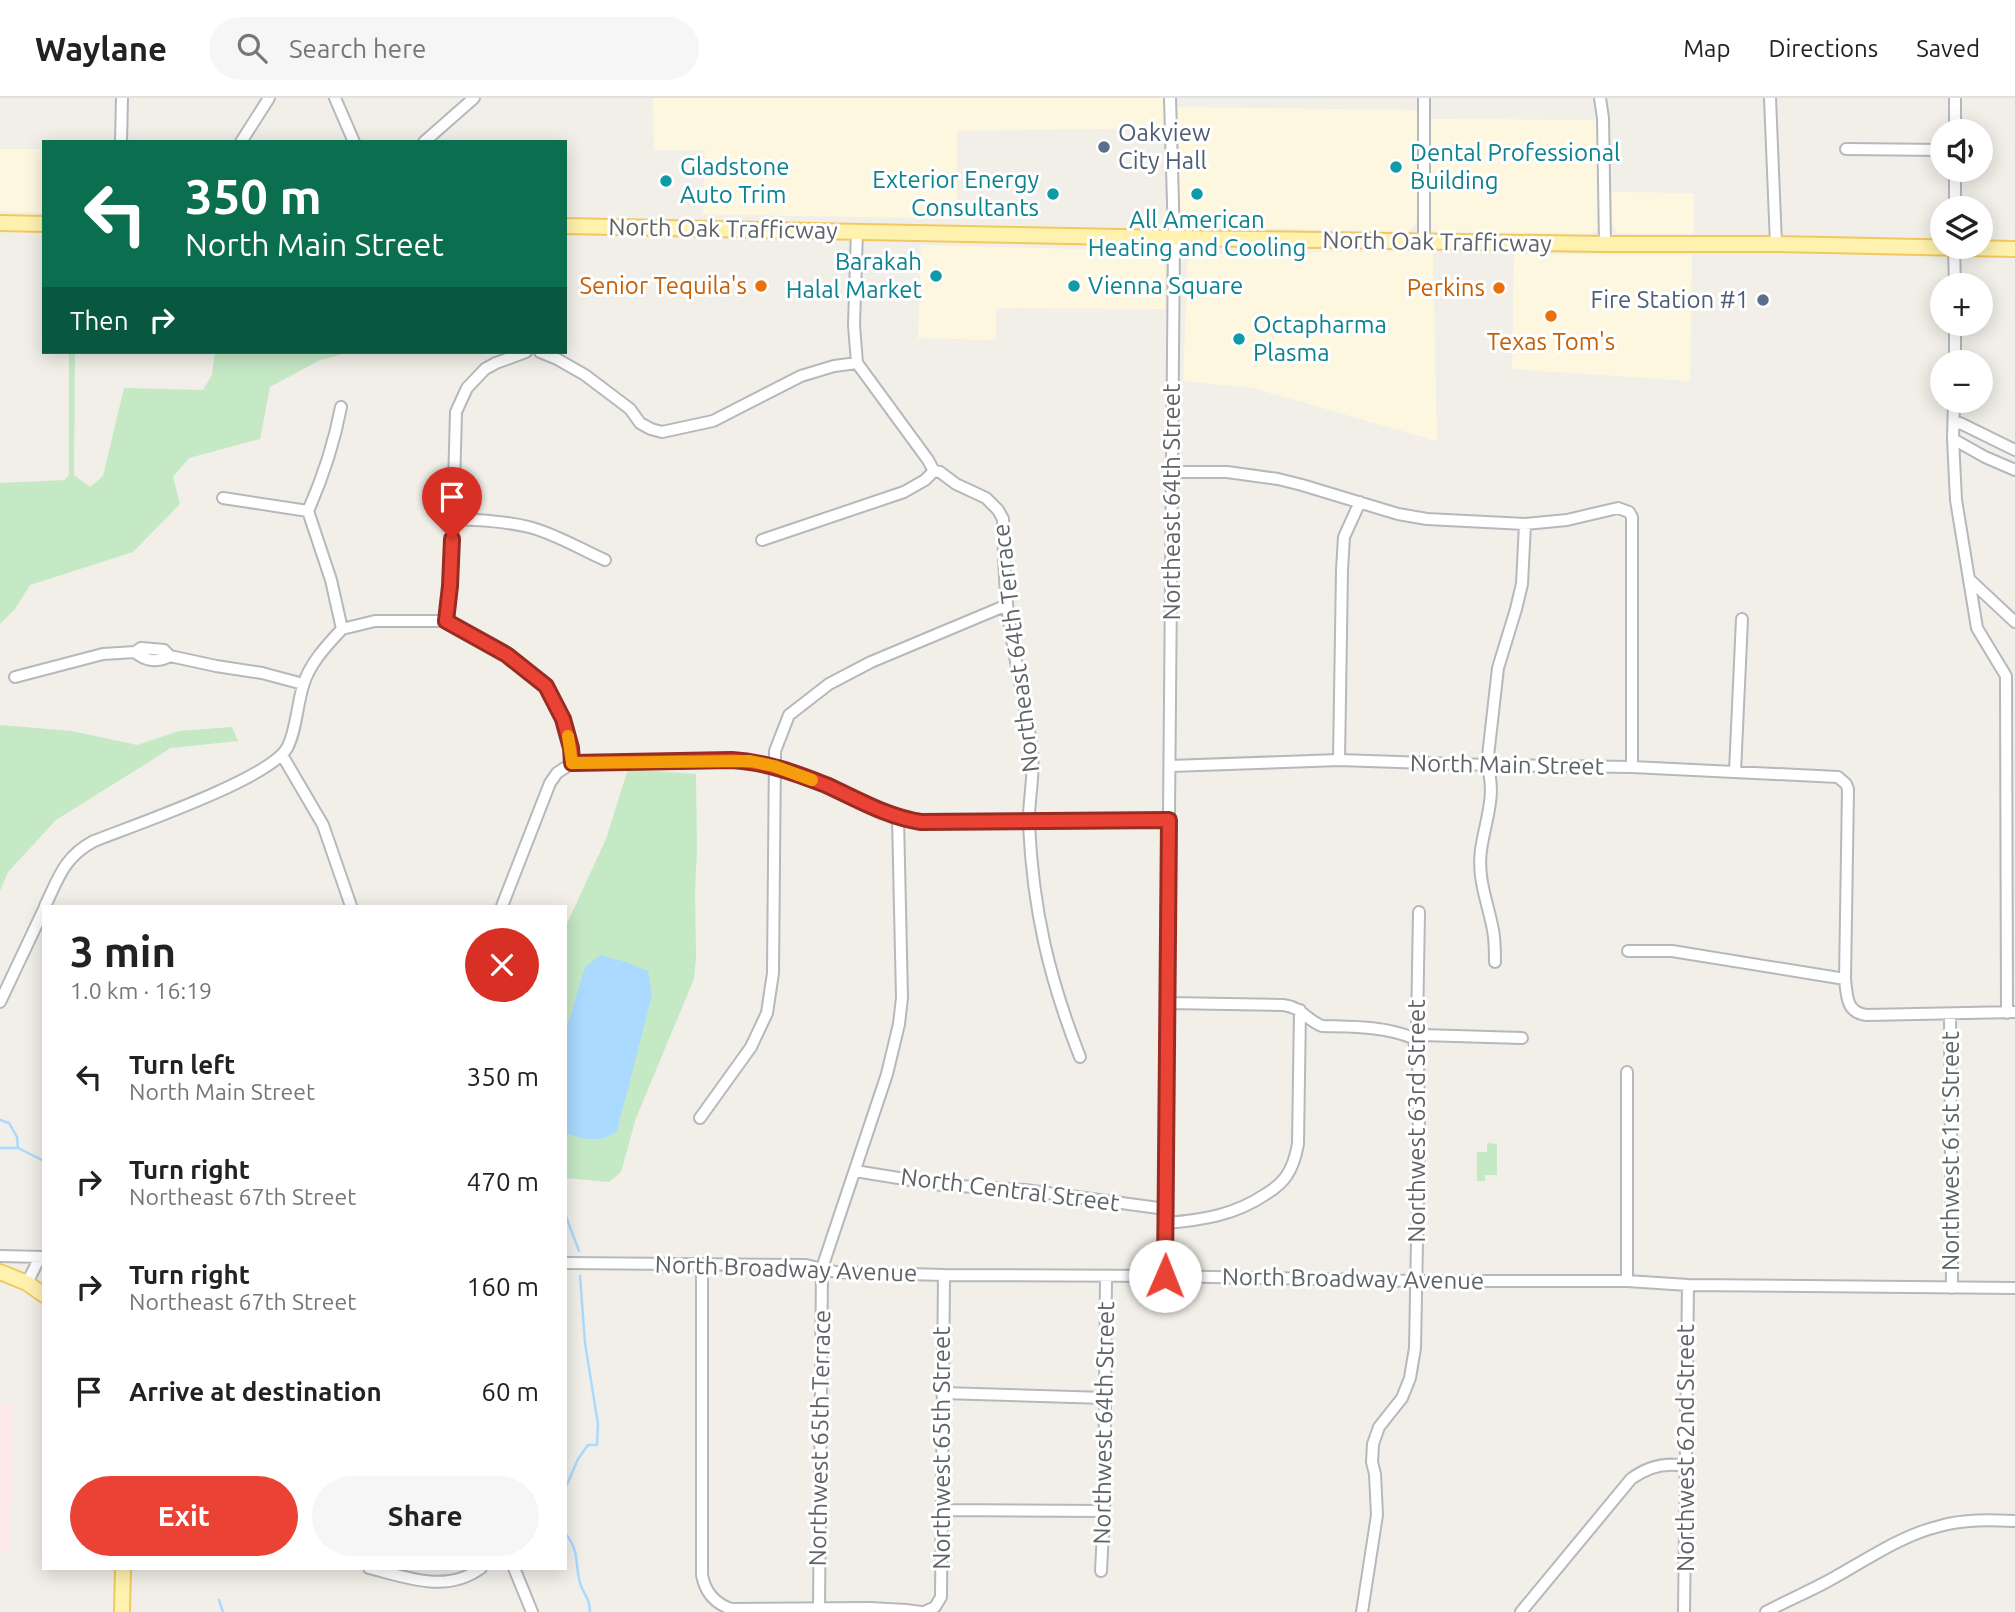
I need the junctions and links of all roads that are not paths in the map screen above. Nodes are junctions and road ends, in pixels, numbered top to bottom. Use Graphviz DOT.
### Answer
graph roads {
  1 [pos="122,98"];
  2 [pos="269,98"];
  3 [pos="335,98"];
  4 [pos="460,98"];
  5 [pos="474,98"];
  6 [pos="1170,98"];
  7 [pos="1424,98"];
  8 [pos="1600,98"];
  9 [pos="1770,98"];
  10 [pos="1955,98"];
  11 [pos="458,113"];
  12 [pos="1955,119"];
  13 [pos="121,140"];
  14 [pos="242,140"];
  15 [pos="353,140"];
  16 [pos="426,140"];
  17 [pos="1846,149"];
  18 [pos="1930,150"];
  19 [pos="0,223"];
  20 [pos="42,224"];
  21 [pos="567,226"];
  22 [pos="857,231"];
  23 [pos="1174,238"];
  24 [pos="1424,241"];
  25 [pos="1605,244"];
  26 [pos="1776,244"];
  27 [pos="1930,247"];
  28 [pos="1993,249"];
  29 [pos="2015,249"];
  30 [pos="521,354"];
  31 [pos="545,354"];
  32 [pos="857,363"];
  33 [pos="341,407"];
  34 [pos="1954,413"];
  35 [pos="1954,421"];
  36 [pos="1953,439"];
  37 [pos="2015,450"];
  38 [pos="934,471"];
  39 [pos="2015,471"];
  40 [pos="1172,472"];
  41 [pos="223,498"];
  42 [pos="1360,502"];
  43 [pos="308,511"];
  44 [pos="453,519"];
  45 [pos="1525,524"];
  46 [pos="762,540"];
  47 [pos="605,561"];
  48 [pos="1970,580"];
  49 [pos="1007,605"];
  50 [pos="1742,619"];
  51 [pos="446,621"];
  52 [pos="2015,622"];
  53 [pos="342,629"];
  54 [pos="15,677"];
  55 [pos="303,684"];
  56 [pos="282,755"];
  57 [pos="1339,760"];
  58 [pos="572,763"];
  59 [pos="1487,765"];
  60 [pos="774,766"];
  61 [pos="1170,766"];
  62 [pos="1632,767"];
  63 [pos="1735,772"];
  64 [pos="898,818"];
  65 [pos="1169,820"];
  66 [pos="1029,821"];
  67 [pos="45,905"];
  68 [pos="351,905"];
  69 [pos="502,905"];
  70 [pos="42,912"];
  71 [pos="1419,912"];
  72 [pos="1628,951"];
  73 [pos="1495,962"];
  74 [pos="1845,979"];
  75 [pos="0,1002"];
  76 [pos="1168,1003"];
  77 [pos="1300,1010"];
  78 [pos="2011,1012"];
  79 [pos="1950,1015"];
  80 [pos="1413,1038"];
  81 [pos="1522,1038"];
  82 [pos="1080,1057"];
  83 [pos="1627,1072"];
  84 [pos="700,1118"];
  85 [pos="855,1171"];
  86 [pos="1166,1209"];
  87 [pos="1166,1223"];
  88 [pos="0,1256"];
  89 [pos="42,1257"];
  90 [pos="567,1263"];
  91 [pos="702,1265"];
  92 [pos="822,1268"];
  93 [pos="0,1272"];
  94 [pos="944,1275"];
  95 [pos="1106,1276"];
  96 [pos="1165,1276"];
  97 [pos="1415,1281"];
  98 [pos="1627,1281"];
  99 [pos="27,1283"];
  100 [pos="1688,1284"];
  101 [pos="1952,1288"];
  102 [pos="2015,1288"];
  103 [pos="42,1293"];
  104 [pos="942,1394"];
  105 [pos="1105,1398"];
  106 [pos="1685,1466"];
  107 [pos="943,1510"];
  108 [pos="1104,1511"];
  109 [pos="2015,1521"];
  110 [pos="123,1570"];
  111 [pos="377,1570"];
  112 [pos="477,1570"];
  113 [pos="515,1570"];
  114 [pos="1101,1571"];
  115 [pos="819,1609"];
  116 [pos="122,1612"];
  117 [pos="532,1612"];
  118 [pos="922,1612"];
  119 [pos="1362,1612"];
  120 [pos="1521,1612"];
  121 [pos="1684,1612"];
  122 [pos="1766,1612"];
  1 -- 13 [label="street"];
  2 -- 14 [label="street"];
  3 -- 15 [label="street"];
  4 -- 11 [label="street"];
  5 -- 11 [label="street"];
  6 -- 23 [label="street, Northeast 64th Street"];
  7 -- 24 [label="street"];
  8 -- 25 [label="street"];
  9 -- 26 [label="street"];
  10 -- 12 [label="street"];
  11 -- 16 [label="street"];
  17 -- 18 [label="street"];
  19 -- 20 [label="main road"];
  21 -- 22 [label="main road, North Oak Trafficway"];
  22 -- 23 [label="main road, North Oak Trafficway"];
  22 -- 32 [label="street"];
  23 -- 24 [label="main road, North Oak Trafficway"];
  23 -- 40 [label="street, Northeast 64th Street"];
  24 -- 25 [label="main road, North Oak Trafficway"];
  25 -- 26 [label="main road, North Oak Trafficway"];
  26 -- 27 [label="main road, North Oak Trafficway"];
  28 -- 29 [label="main road, North Oak Trafficway"];
  30 -- 44 [label="street"];
  31 -- 32 [label="street"];
  32 -- 38 [label="street"];
  33 -- 43 [label="street"];
  34 -- 35 [label="street"];
  35 -- 36 [label="street"];
  35 -- 37 [label="street"];
  36 -- 39 [label="street"];
  36 -- 48 [label="street"];
  38 -- 46 [label="street"];
  38 -- 49 [label="street, Northeast 64th Terrace"];
  40 -- 42 [label="street"];
  40 -- 61 [label="street, Northeast 64th Street"];
  41 -- 43 [label="street"];
  42 -- 45 [label="street"];
  42 -- 57 [label="street"];
  43 -- 53 [label="street"];
  44 -- 47 [label="street"];
  44 -- 51 [label="street"];
  45 -- 59 [label="street"];
  45 -- 62 [label="street"];
  48 -- 52 [label="street"];
  48 -- 78 [label="street"];
  49 -- 60 [label="street"];
  49 -- 66 [label="street, Northeast 64th Terrace"];
  50 -- 63 [label="street"];
  51 -- 53 [label="street"];
  51 -- 58 [label="street"];
  53 -- 55 [label="street"];
  54 -- 55 [label="street"];
  55 -- 56 [label="street"];
  56 -- 67 [label="street"];
  56 -- 68 [label="street"];
  57 -- 59 [label="street, North Main Street"];
  57 -- 61 [label="street, North Main Street"];
  58 -- 60 [label="street"];
  58 -- 69 [label="street"];
  59 -- 62 [label="street, North Main Street"];
  59 -- 73 [label="street"];
  60 -- 64 [label="street"];
  60 -- 84 [label="street"];
  61 -- 65 [label="street"];
  62 -- 63 [label="street, North Main Street"];
  63 -- 74 [label="street, North Main Street"];
  64 -- 66 [label="street"];
  64 -- 85 [label="street"];
  65 -- 66 [label="street"];
  65 -- 76 [label="street"];
  66 -- 82 [label="street, Northeast 64th Terrace"];
  70 -- 75 [label="street"];
  71 -- 80 [label="street, Northwest 63rd Street"];
  72 -- 74 [label="street"];
  74 -- 79 [label="street"];
  76 -- 77 [label="street"];
  76 -- 86 [label="street"];
  77 -- 80 [label="street"];
  77 -- 87 [label="street"];
  78 -- 79 [label="street"];
  79 -- 101 [label="street, Northwest 61st Street"];
  80 -- 81 [label="street"];
  80 -- 97 [label="street, Northwest 63rd Street"];
  83 -- 98 [label="street"];
  85 -- 86 [label="street, North Central Street"];
  85 -- 92 [label="street"];
  86 -- 87 [label="street"];
  87 -- 96 [label="street"];
  88 -- 89 [label="street"];
  89 -- 99 [label="street"];
  90 -- 91 [label="street, North Broadway Avenue"];
  91 -- 92 [label="street, North Broadway Avenue"];
  91 -- 115 [label="street"];
  92 -- 94 [label="street, North Broadway Avenue"];
  92 -- 115 [label="street, Northwest 65th Terrace"];
  93 -- 99 [label="main road"];
  94 -- 95 [label="street, North Broadway Avenue"];
  94 -- 104 [label="street, Northwest 65th Street"];
  95 -- 96 [label="street, North Broadway Avenue"];
  95 -- 105 [label="street, Northwest 64th Street"];
  96 -- 97 [label="street, North Broadway Avenue"];
  97 -- 98 [label="street, North Broadway Avenue"];
  97 -- 119 [label="street, Northwest 63rd Street"];
  98 -- 100 [label="street, North Broadway Avenue"];
  99 -- 103 [label="main road"];
  100 -- 101 [label="street, North Broadway Avenue"];
  100 -- 106 [label="street, Northwest 62nd Street"];
  101 -- 102 [label="street, North Broadway Avenue"];
  104 -- 105 [label="street"];
  104 -- 107 [label="street, Northwest 65th Street"];
  105 -- 108 [label="street, Northwest 64th Street"];
  106 -- 120 [label="street"];
  106 -- 121 [label="street, Northwest 62nd Street"];
  107 -- 108 [label="street"];
  107 -- 118 [label="street, Northwest 65th Street"];
  108 -- 114 [label="street, Northwest 64th Street"];
  109 -- 122 [label="street"];
  110 -- 116 [label="main road"];
  111 -- 112 [label="street"];
  113 -- 117 [label="street"];
  115 -- 118 [label="street"];
}
